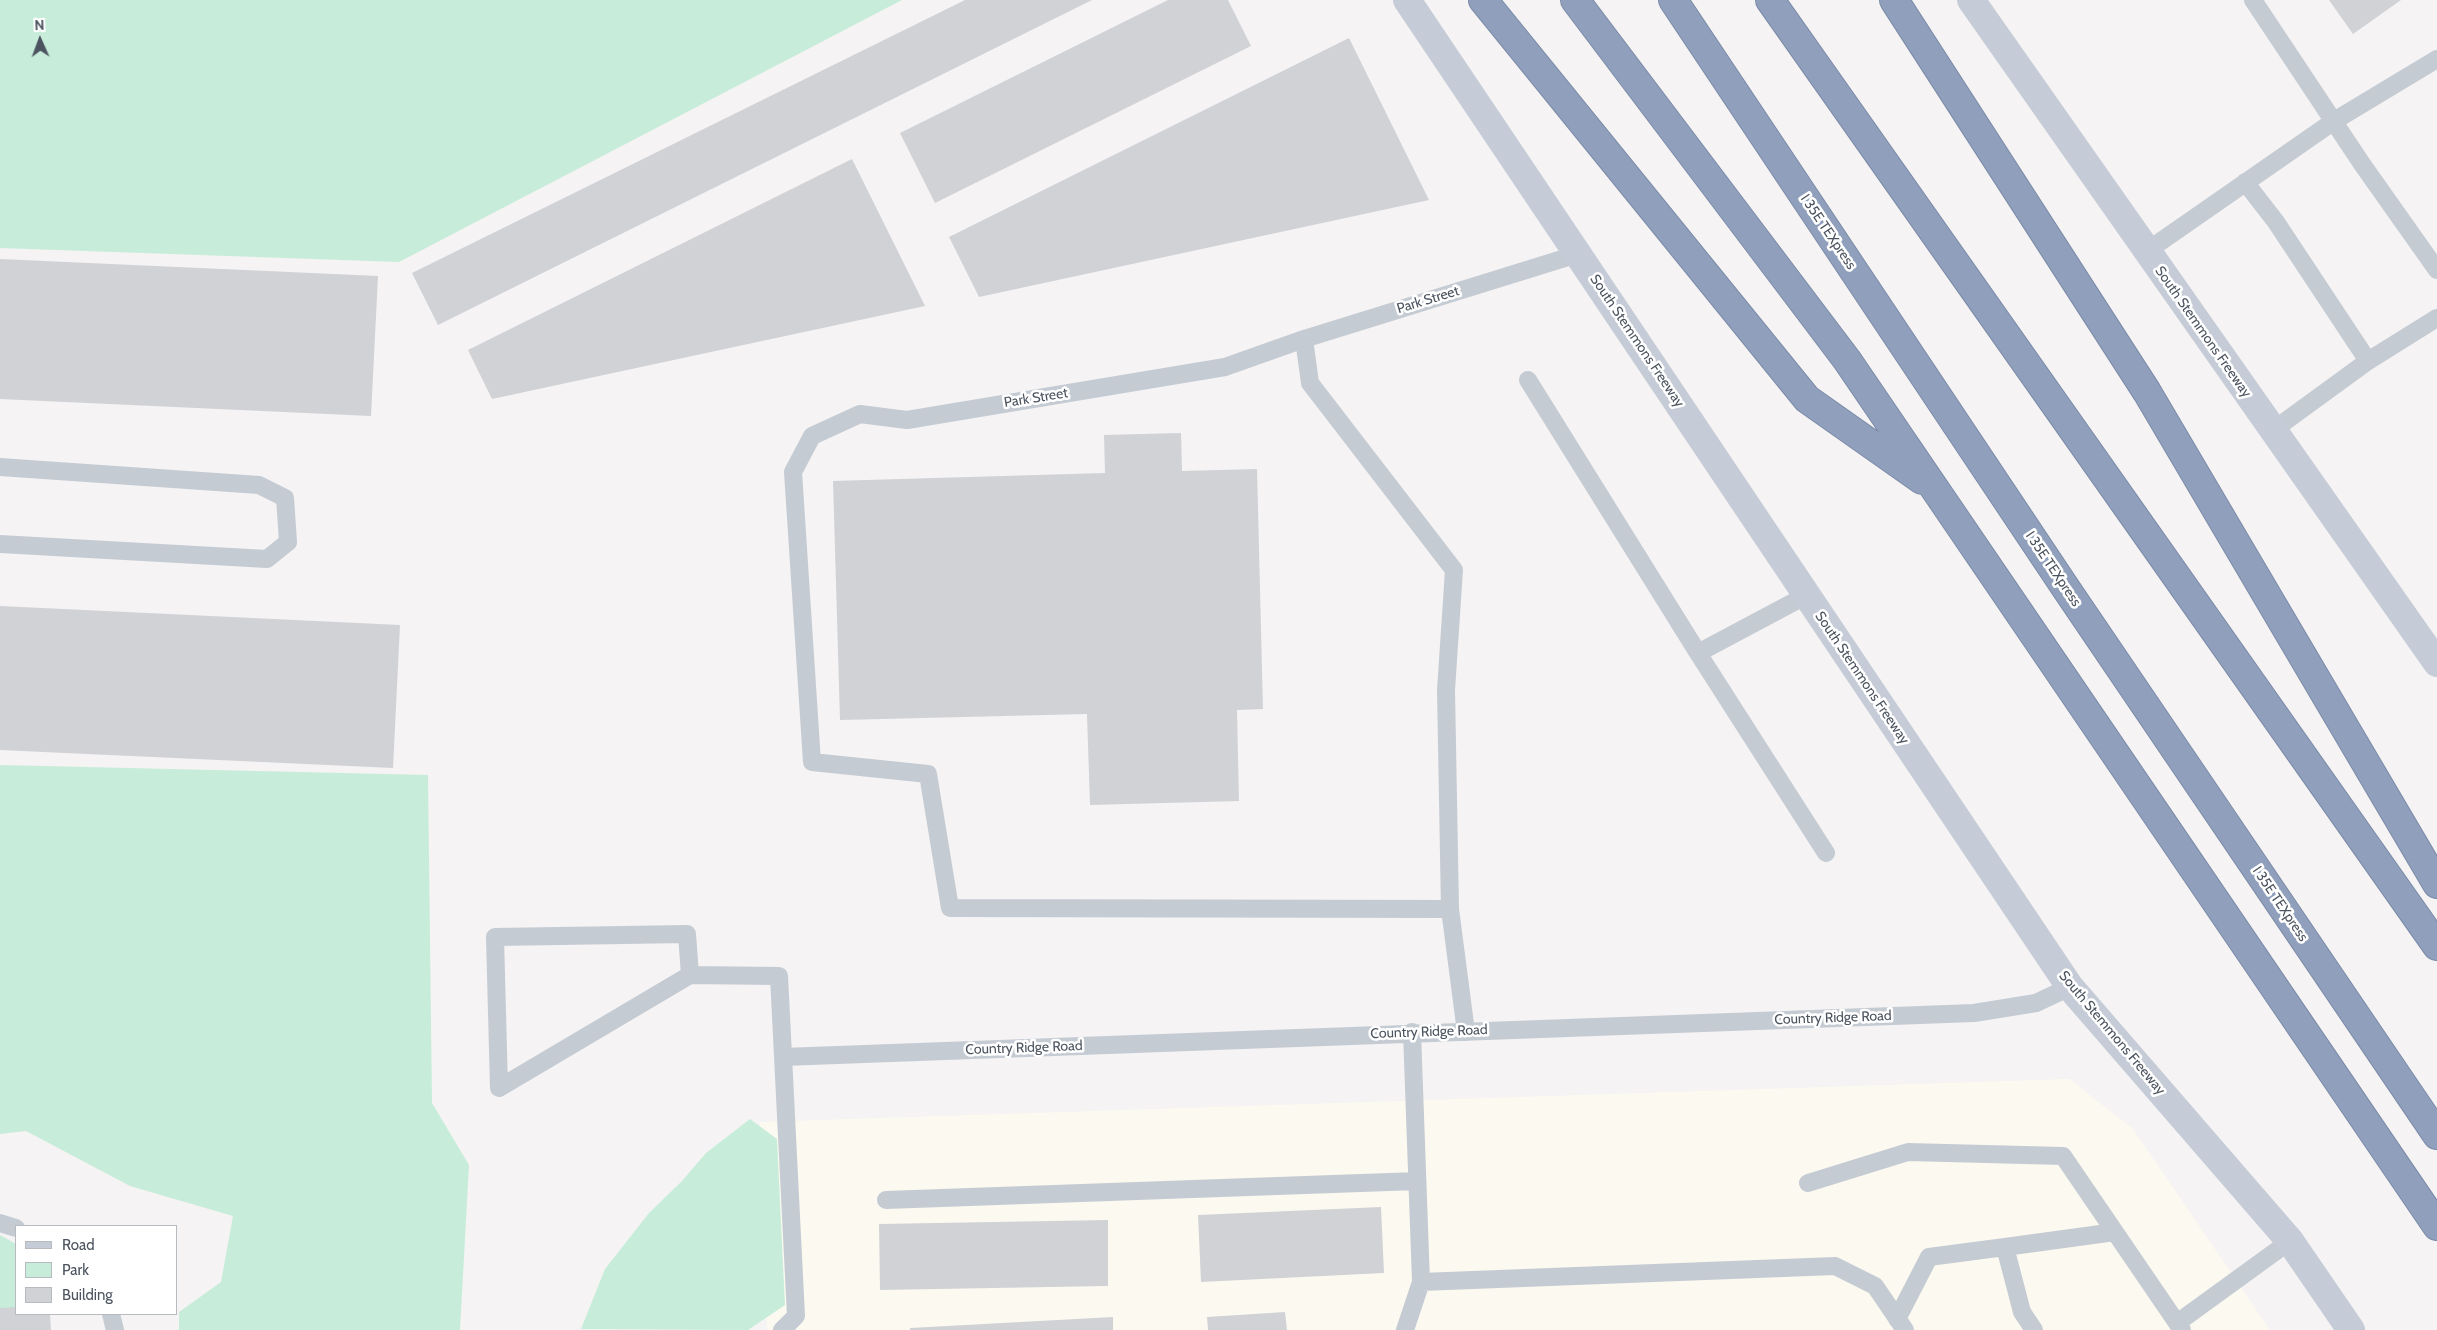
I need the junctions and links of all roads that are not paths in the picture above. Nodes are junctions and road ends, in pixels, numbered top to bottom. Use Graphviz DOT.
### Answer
graph roads {
  1 [pos="1407,0"];
  2 [pos="1483,0"];
  3 [pos="1575,0"];
  4 [pos="1673,0"];
  5 [pos="1770,0"];
  6 [pos="1894,0"];
  7 [pos="1971,0"];
  8 [pos="2253,0"];
  9 [pos="2437,59"];
  10 [pos="2334,121"];
  11 [pos="2245,182"];
  12 [pos="2146,251"];
  13 [pos="1578,254"];
  14 [pos="2437,270"];
  15 [pos="2437,318"];
  16 [pos="1304,339"];
  17 [pos="2368,361"];
  18 [pos="1528,380"];
  19 [pos="2272,430"];
  20 [pos="0,467"];
  21 [pos="1937,491"];
  22 [pos="0,544"];
  23 [pos="1807,595"];
  24 [pos="1698,653"];
  25 [pos="2437,663"];
  26 [pos="1826,853"];
  27 [pos="2437,884"];
  28 [pos="1450,909"];
  29 [pos="2437,946"];
  30 [pos="690,975"];
  31 [pos="2070,987"];
  32 [pos="1412,1032"];
  33 [pos="1466,1032"];
  34 [pos="782,1058"];
  35 [pos="2437,1135"];
  36 [pos="1417,1181"];
  37 [pos="1808,1183"];
  38 [pos="886,1200"];
  39 [pos="0,1223"];
  40 [pos="2437,1226"];
  41 [pos="15,1228"];
  42 [pos="2115,1232"];
  43 [pos="2290,1241"];
  44 [pos="2005,1247"];
  45 [pos="1421,1282"];
  46 [pos="111,1315"];
  47 [pos="1901,1324"];
  48 [pos="2180,1326"];
  49 [pos="115,1330"];
  50 [pos="782,1330"];
  51 [pos="1405,1330"];
  52 [pos="2034,1330"];
  53 [pos="2350,1330"];
  1 -- 13 [label="main road, South Stemmons Freeway"];
  2 -- 21 [label="highway"];
  3 -- 21 [label="highway"];
  4 -- 35 [label="highway, I 35E TEXpress"];
  5 -- 29 [label="highway"];
  6 -- 27 [label="highway"];
  7 -- 12 [label="main road, South Stemmons Freeway"];
  8 -- 10 [label="lane"];
  9 -- 10 [label="lane"];
  10 -- 11 [label="lane"];
  10 -- 14 [label="lane"];
  11 -- 12 [label="lane"];
  11 -- 17 [label="lane"];
  12 -- 19 [label="main road, South Stemmons Freeway"];
  13 -- 16 [label="lane, Park Street"];
  13 -- 23 [label="main road, South Stemmons Freeway"];
  15 -- 17 [label="lane"];
  16 -- 28 [label="lane"];
  16 -- 28 [label="lane, Park Street"];
  17 -- 19 [label="lane"];
  18 -- 24 [label="lane"];
  19 -- 25 [label="main road, South Stemmons Freeway"];
  20 -- 22 [label="lane"];
  21 -- 40 [label="highway"];
  23 -- 24 [label="lane"];
  23 -- 31 [label="main road, South Stemmons Freeway"];
  24 -- 26 [label="lane"];
  28 -- 33 [label="lane"];
  30 -- 30 [label="lane"];
  30 -- 34 [label="lane"];
  31 -- 33 [label="lane, Country Ridge Road"];
  31 -- 43 [label="main road, South Stemmons Freeway"];
  32 -- 33 [label="lane, Country Ridge Road"];
  32 -- 34 [label="lane, Country Ridge Road"];
  32 -- 36 [label="lane"];
  34 -- 50 [label="lane"];
  36 -- 38 [label="lane"];
  36 -- 45 [label="lane"];
  37 -- 42 [label="lane"];
  39 -- 41 [label="lane"];
  42 -- 44 [label="lane"];
  42 -- 48 [label="lane"];
  43 -- 48 [label="lane"];
  43 -- 53 [label="main road, South Stemmons Freeway"];
  44 -- 47 [label="lane"];
  44 -- 52 [label="lane"];
  45 -- 47 [label="lane"];
  45 -- 51 [label="lane"];
  46 -- 49 [label="lane"];
}
